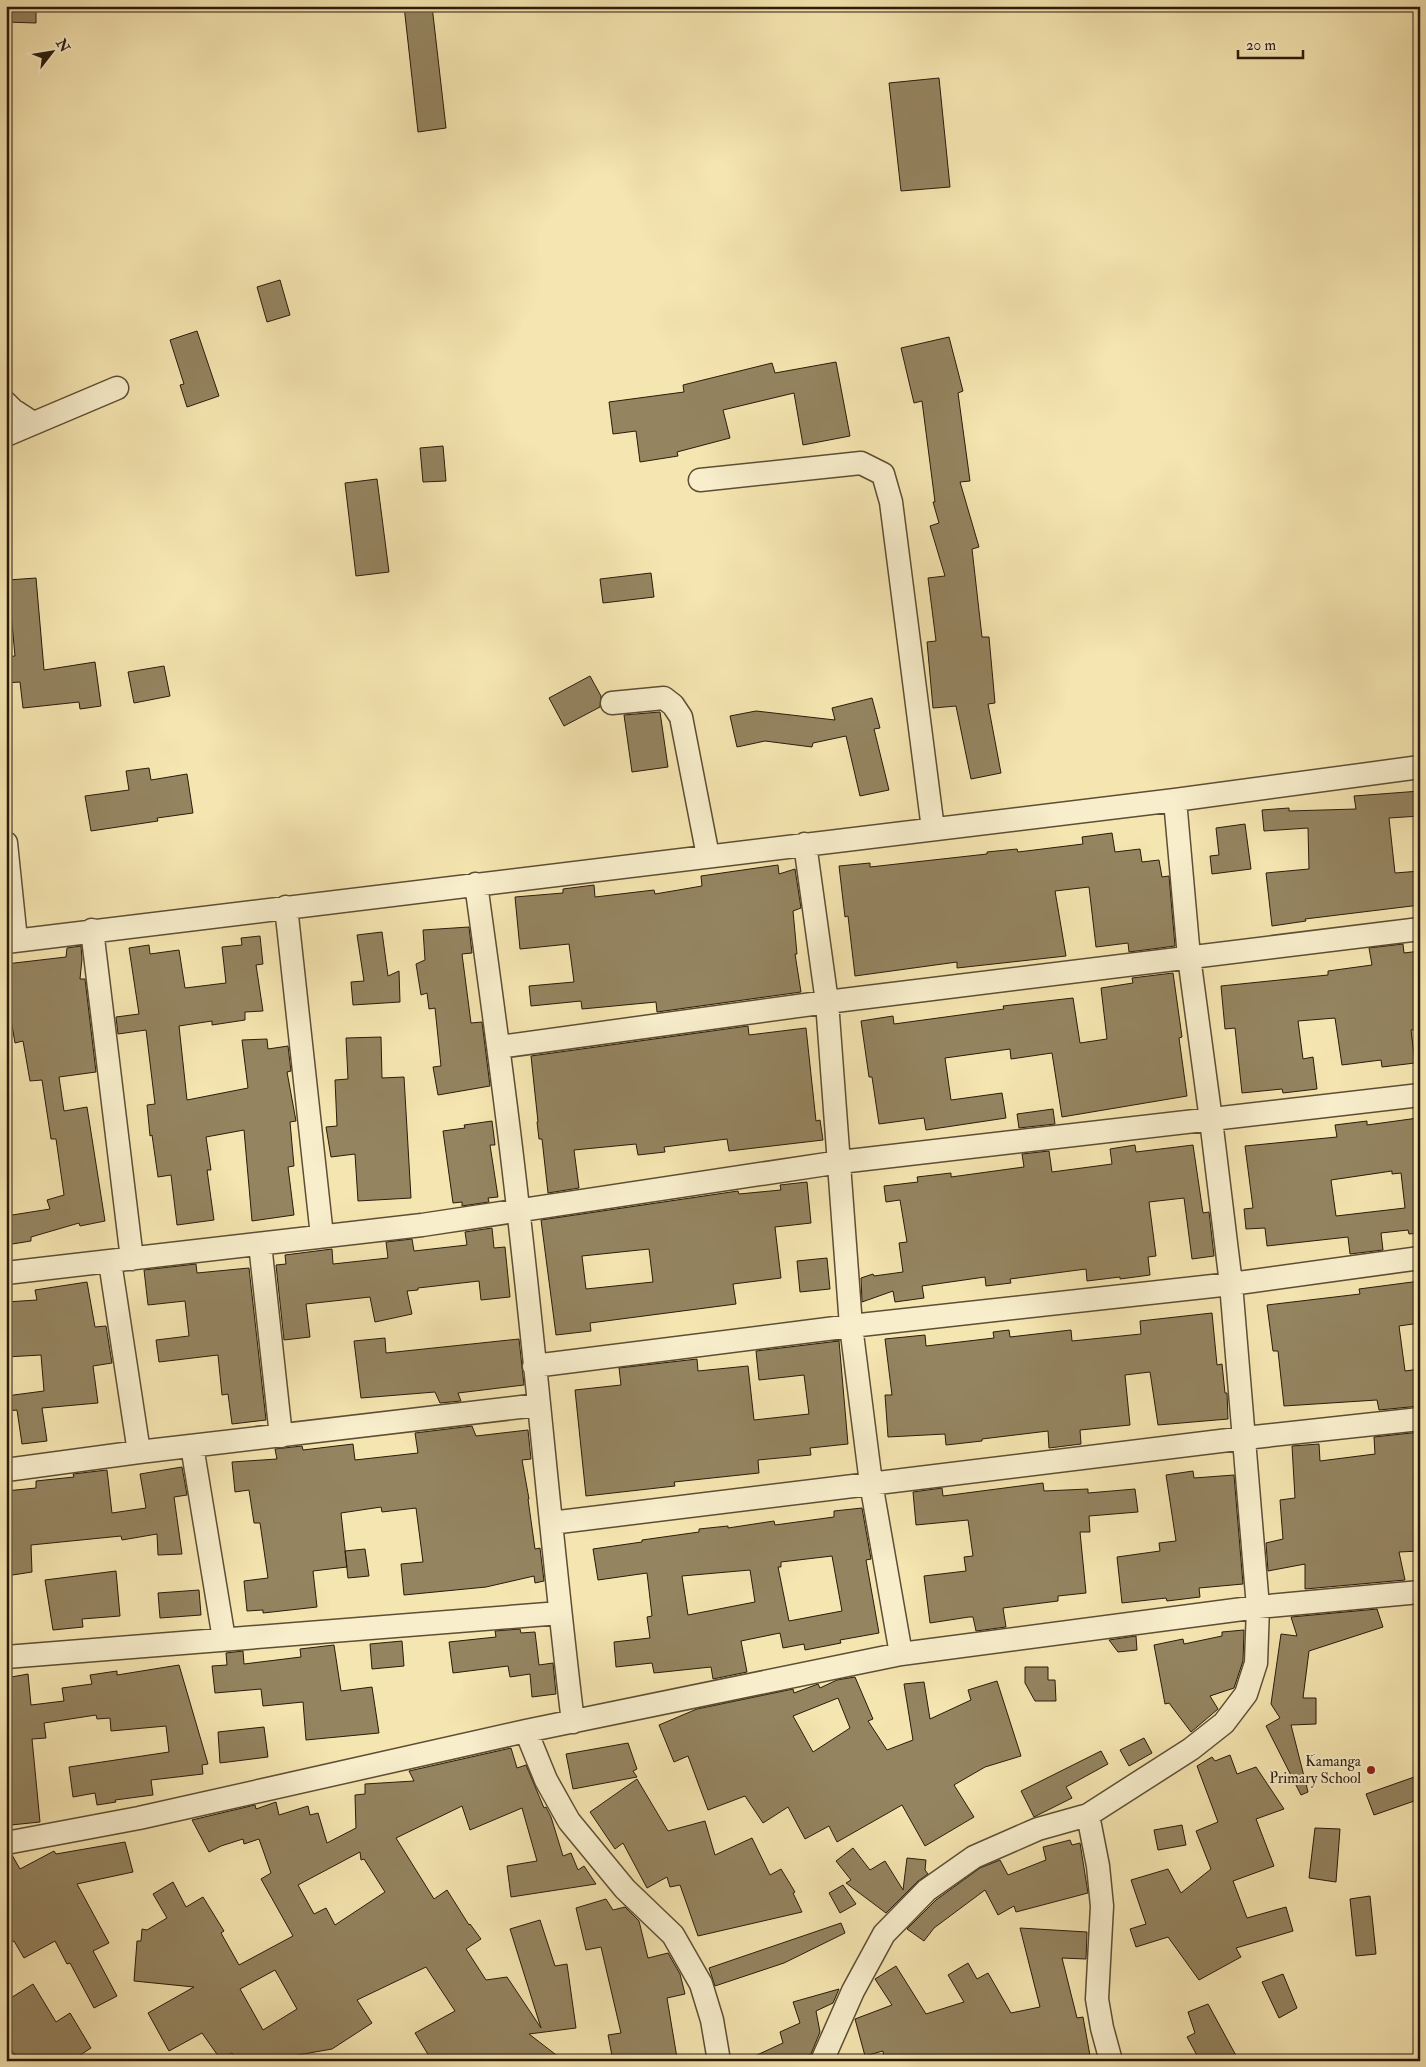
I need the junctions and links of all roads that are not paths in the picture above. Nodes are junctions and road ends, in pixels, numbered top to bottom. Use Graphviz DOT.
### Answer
graph roads {
  1 [pos="116,388"];
  2 [pos="6,403"];
  3 [pos="33,423"];
  4 [pos="6,435"];
  5 [pos="700,480"];
  6 [pos="612,702"];
  7 [pos="1420,767"];
  8 [pos="1175,800"];
  9 [pos="933,829"];
  10 [pos="6,843"];
  11 [pos="805,844"];
  12 [pos="708,856"];
  13 [pos="476,884"];
  14 [pos="286,907"];
  15 [pos="1420,929"];
  16 [pos="92,930"];
  17 [pos="11,941"];
  18 [pos="1189,957"];
  19 [pos="827,1002"];
  20 [pos="499,1047"];
  21 [pos="1420,1095"];
  22 [pos="1211,1120"];
  23 [pos="840,1162"];
  24 [pos="518,1209"];
  25 [pos="322,1236"];
  26 [pos="260,1244"];
  27 [pos="1420,1258"];
  28 [pos="121,1261"];
  29 [pos="6,1273"];
  30 [pos="1231,1284"];
  31 [pos="851,1326"];
  32 [pos="534,1366"];
  33 [pos="538,1405"];
  34 [pos="1420,1418"];
  35 [pos="281,1436"];
  36 [pos="1245,1438"];
  37 [pos="192,1446"];
  38 [pos="139,1452"];
  39 [pos="6,1470"];
  40 [pos="871,1483"];
  41 [pos="551,1523"];
  42 [pos="1420,1592"];
  43 [pos="1258,1608"];
  44 [pos="560,1613"];
  45 [pos="224,1638"];
  46 [pos="901,1654"];
  47 [pos="6,1657"];
  48 [pos="573,1722"];
  49 [pos="526,1731"];
  50 [pos="1088,1815"];
  51 [pos="6,1842"];
  52 [pos="718,2061"];
  53 [pos="822,2061"];
  54 [pos="1111,2061"];
  1 -- 3 [label="street"];
  2 -- 3 [label="street"];
  3 -- 4 [label="street"];
  5 -- 9 [label="street"];
  6 -- 12 [label="street"];
  7 -- 8 [label="street"];
  8 -- 9 [label="street"];
  8 -- 18 [label="street"];
  9 -- 11 [label="street"];
  10 -- 17 [label="street"];
  11 -- 12 [label="street"];
  11 -- 19 [label="street"];
  12 -- 13 [label="street"];
  13 -- 14 [label="street"];
  13 -- 20 [label="street"];
  14 -- 16 [label="street"];
  14 -- 25 [label="street"];
  15 -- 18 [label="street"];
  16 -- 17 [label="street"];
  16 -- 28 [label="street"];
  18 -- 19 [label="street"];
  18 -- 22 [label="street"];
  19 -- 20 [label="street"];
  19 -- 23 [label="street"];
  20 -- 24 [label="street"];
  21 -- 22 [label="street"];
  22 -- 23 [label="street"];
  22 -- 30 [label="street"];
  23 -- 24 [label="street"];
  23 -- 31 [label="street"];
  24 -- 25 [label="street"];
  24 -- 32 [label="street"];
  25 -- 26 [label="street"];
  26 -- 28 [label="street"];
  26 -- 35 [label="street"];
  27 -- 30 [label="street"];
  28 -- 29 [label="street"];
  28 -- 38 [label="street"];
  30 -- 31 [label="street"];
  30 -- 36 [label="street"];
  31 -- 32 [label="street"];
  31 -- 40 [label="street"];
  32 -- 33 [label="street"];
  33 -- 35 [label="street"];
  33 -- 41 [label="street"];
  34 -- 36 [label="street"];
  35 -- 37 [label="street"];
  36 -- 40 [label="street"];
  36 -- 43 [label="street"];
  37 -- 38 [label="street"];
  37 -- 45 [label="street"];
  38 -- 39 [label="street"];
  40 -- 41 [label="street"];
  40 -- 46 [label="street"];
  41 -- 44 [label="street"];
  42 -- 43 [label="street"];
  43 -- 46 [label="street"];
  43 -- 50 [label="street"];
  44 -- 45 [label="street"];
  44 -- 48 [label="street"];
  45 -- 47 [label="street"];
  46 -- 48 [label="street"];
  48 -- 49 [label="street"];
  49 -- 51 [label="street"];
  49 -- 52 [label="street"];
  50 -- 53 [label="street"];
  50 -- 54 [label="street"];
}
